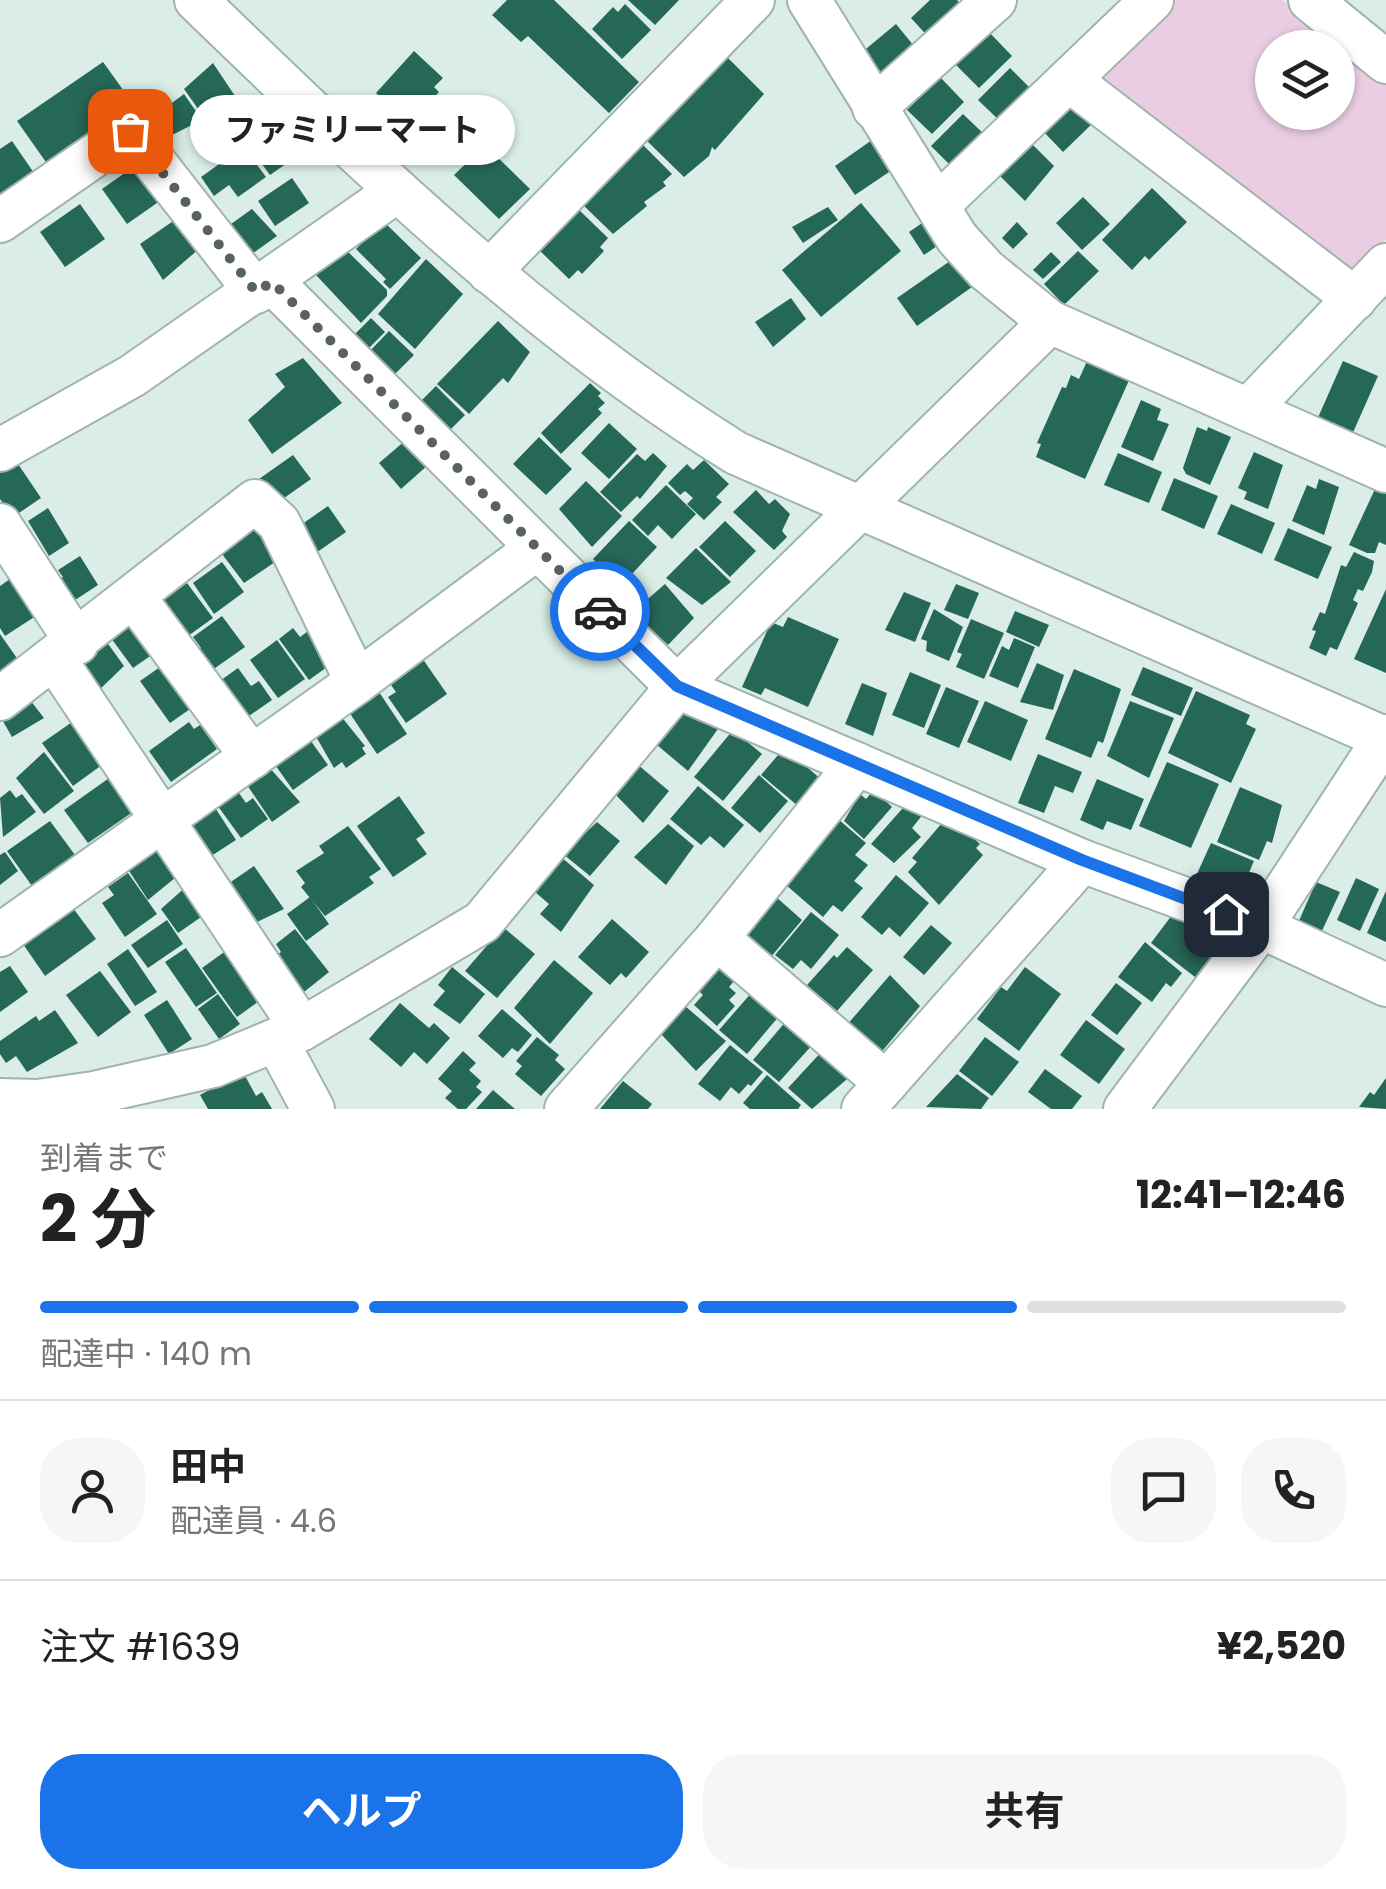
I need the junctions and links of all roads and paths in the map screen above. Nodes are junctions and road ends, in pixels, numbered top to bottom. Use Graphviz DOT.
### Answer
graph roads {
  1 [pos="196,0"];
  2 [pos="753,0"];
  3 [pos="809,0"];
  4 [pos="995,0"];
  5 [pos="1152,0"];
  6 [pos="1310,0"];
  7 [pos="1386,62"];
  8 [pos="1069,80"];
  9 [pos="874,108"];
  10 [pos="397,191"];
  11 [pos="939,204"];
  12 [pos="0,220"];
  13 [pos="1386,265"];
  14 [pos="489,272"];
  15 [pos="264,287"];
  16 [pos="1355,299"];
  17 [pos="1050,322"];
  18 [pos="1249,409"];
  19 [pos="4,439"];
  20 [pos="1386,471"];
  21 [pos="862,508"];
  22 [pos="6,547"];
  23 [pos="536,549"];
  24 [pos="134,597"];
  25 [pos="65,650"];
  26 [pos="358,682"];
  27 [pos="677,686"];
  28 [pos="0,698"];
  29 [pos="1385,737"];
  30 [pos="252,757"];
  31 [pos="857,764"];
  32 [pos="162,821"];
  33 [pos="1082,860"];
  34 [pos="1261,927"];
  35 [pos="0,935"];
  36 [pos="717,938"];
  37 [pos="1386,985"];
  38 [pos="289,1034"];
  39 [pos="875,1096"];
  40 [pos="27,1103"];
  41 [pos="313,1109"];
  42 [pos="566,1109"];
  43 [pos="1125,1109"];
  1 -- 10 [label="street"];
  2 -- 14 [label="street"];
  3 -- 9 [label="street"];
  4 -- 9 [label="street"];
  5 -- 8 [label="street"];
  6 -- 7 [label="street"];
  8 -- 11 [label="street"];
  8 -- 16 [label="street"];
  9 -- 11 [label="street"];
  10 -- 14 [label="street"];
  10 -- 15 [label="street"];
  11 -- 17 [label="street"];
  12 -- 15 [label="street"];
  13 -- 16 [label="street"];
  14 -- 21 [label="street"];
  15 -- 19 [label="street"];
  15 -- 23 [label="street"];
  16 -- 18 [label="street"];
  17 -- 18 [label="street"];
  17 -- 21 [label="street"];
  18 -- 20 [label="street"];
  21 -- 27 [label="street"];
  21 -- 29 [label="street"];
  22 -- 25 [label="street"];
  23 -- 26 [label="street"];
  23 -- 27 [label="street"];
  24 -- 25 [label="street"];
  24 -- 26 [label="street"];
  24 -- 30 [label="street"];
  25 -- 28 [label="street"];
  25 -- 32 [label="street"];
  26 -- 30 [label="street"];
  27 -- 31 [label="street"];
  27 -- 38 [label="street"];
  29 -- 34 [label="street"];
  30 -- 32 [label="street"];
  31 -- 33 [label="street"];
  31 -- 36 [label="street"];
  32 -- 35 [label="street"];
  32 -- 38 [label="street"];
  33 -- 34 [label="street"];
  33 -- 39 [label="street"];
  34 -- 37 [label="street"];
  34 -- 43 [label="street"];
  36 -- 39 [label="street"];
  36 -- 42 [label="street"];
  38 -- 40 [label="street"];
  38 -- 41 [label="street"];
}
